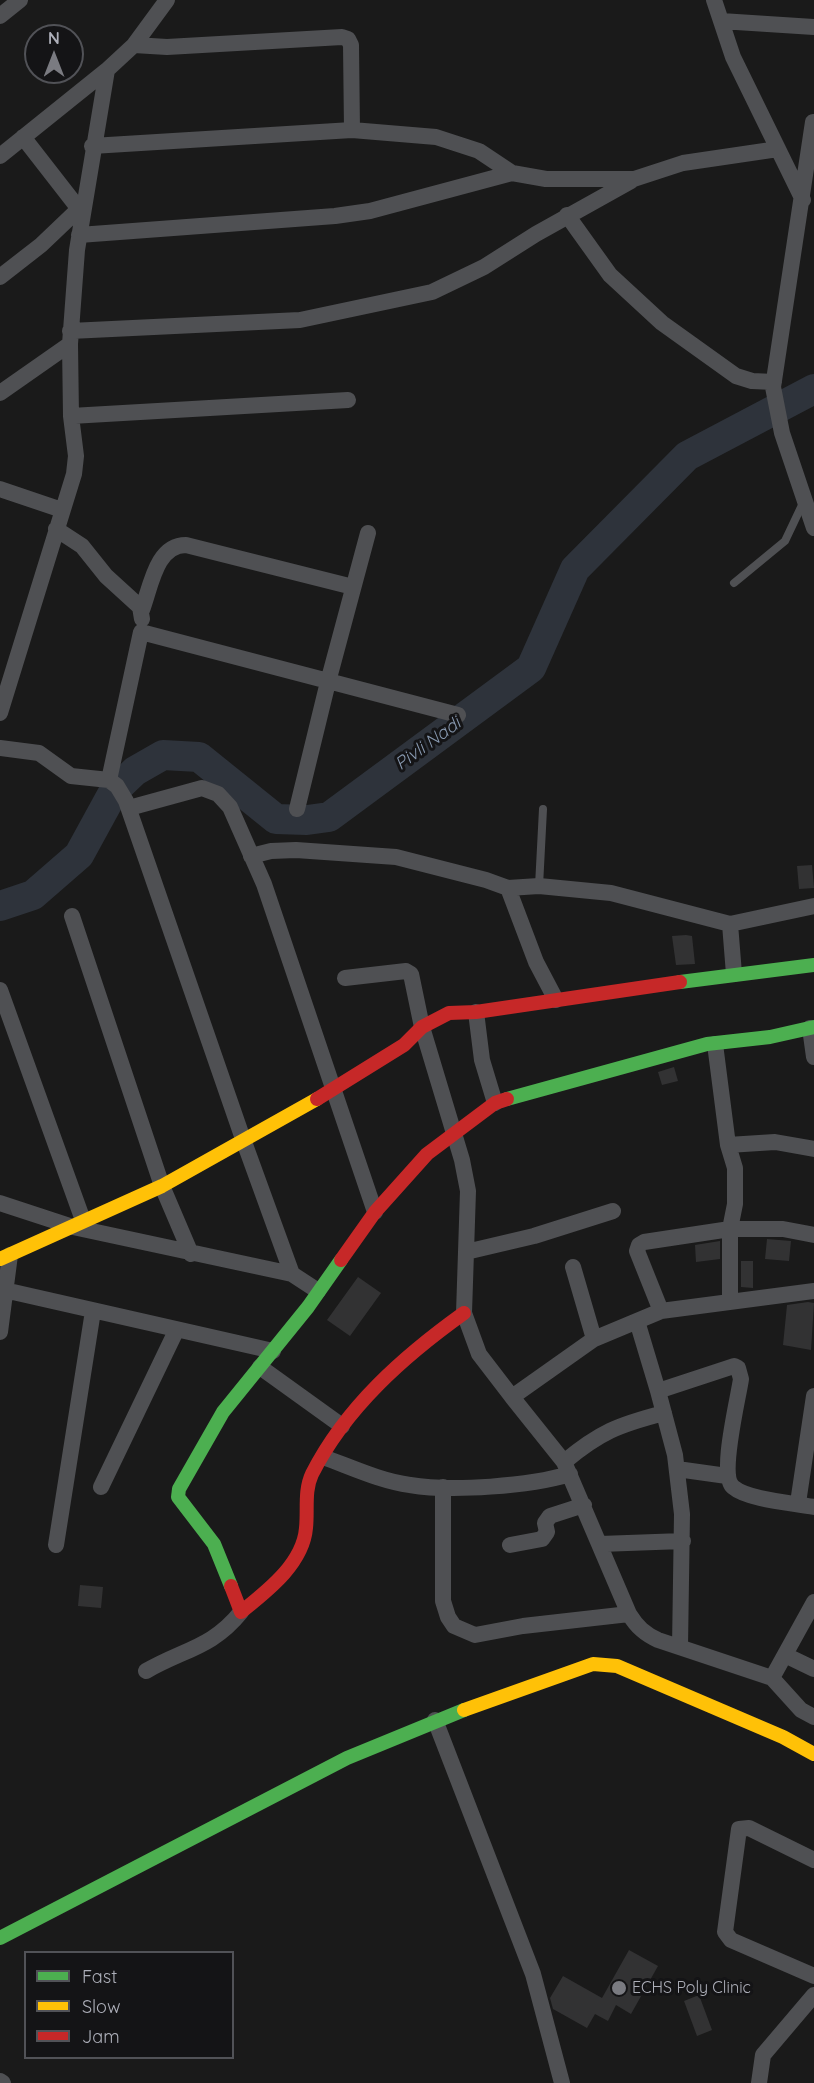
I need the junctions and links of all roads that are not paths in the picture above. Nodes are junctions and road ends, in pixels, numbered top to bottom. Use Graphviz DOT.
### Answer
graph roads {
  1 [pos="20,0"];
  2 [pos="167,0"];
  3 [pos="714,0"];
  4 [pos="0,16"];
  5 [pos="721,21"];
  6 [pos="814,27"];
  7 [pos="134,45"];
  8 [pos="107,70"];
  9 [pos="814,119"];
  10 [pos="352,130"];
  11 [pos="23,137"];
  12 [pos="92,146"];
  13 [pos="778,149"];
  14 [pos="0,156"];
  15 [pos="512,173"];
  16 [pos="634,179"];
  17 [pos="803,200"];
  18 [pos="81,206"];
  19 [pos="567,216"];
  20 [pos="79,236"];
  21 [pos="0,278"];
  22 [pos="70,338"];
  23 [pos="774,384"];
  24 [pos="0,393"];
  25 [pos="348,400"];
  26 [pos="71,416"];
  27 [pos="0,489"];
  28 [pos="806,497"];
  29 [pos="63,510"];
  30 [pos="814,528"];
  31 [pos="57,529"];
  32 [pos="368,533"];
  33 [pos="734,583"];
  34 [pos="353,587"];
  35 [pos="142,610"];
  36 [pos="141,632"];
  37 [pos="328,682"];
  38 [pos="0,713"];
  39 [pos="458,715"];
  40 [pos="0,748"];
  41 [pos="113,783"];
  42 [pos="128,804"];
  43 [pos="297,809"];
  44 [pos="543,809"];
  45 [pos="251,856"];
  46 [pos="539,886"];
  47 [pos="508,888"];
  48 [pos="814,906"];
  49 [pos="72,916"];
  50 [pos="730,924"];
  51 [pos="814,965"];
  52 [pos="734,974"];
  53 [pos="345,978"];
  54 [pos="0,990"];
  55 [pos="556,1000"];
  56 [pos="476,1012"];
  57 [pos="422,1027"];
  58 [pos="812,1028"];
  59 [pos="715,1044"];
  60 [pos="814,1057"];
  61 [pos="332,1090"];
  62 [pos="495,1103"];
  63 [pos="452,1133"];
  64 [pos="243,1139"];
  65 [pos="728,1145"];
  66 [pos="814,1149"];
  67 [pos="162,1186"];
  68 [pos="0,1203"];
  69 [pos="613,1211"];
  70 [pos="375,1212"];
  71 [pos="79,1225"];
  72 [pos="730,1229"];
  73 [pos="814,1235"];
  74 [pos="466,1252"];
  75 [pos="191,1254"];
  76 [pos="5,1257"];
  77 [pos="573,1267"];
  78 [pos="292,1274"];
  79 [pos="3,1290"];
  80 [pos="318,1291"];
  81 [pos="814,1291"];
  82 [pos="730,1300"];
  83 [pos="93,1311"];
  84 [pos="662,1311"];
  85 [pos="464,1313"];
  86 [pos="637,1321"];
  87 [pos="176,1331"];
  88 [pos="0,1332"];
  89 [pos="594,1339"];
  90 [pos="273,1351"];
  91 [pos="260,1367"];
  92 [pos="658,1391"];
  93 [pos="814,1396"];
  94 [pos="512,1397"];
  95 [pos="664,1413"];
  96 [pos="342,1426"];
  97 [pos="812,1426"];
  98 [pos="323,1457"];
  99 [pos="567,1468"];
  100 [pos="676,1469"];
  101 [pos="727,1476"];
  102 [pos="101,1487"];
  103 [pos="443,1487"];
  104 [pos="584,1505"];
  105 [pos="806,1505"];
  106 [pos="683,1541"];
  107 [pos="600,1544"];
  108 [pos="56,1545"];
  109 [pos="510,1545"];
  110 [pos="814,1602"];
  111 [pos="242,1612"];
  112 [pos="629,1614"];
  113 [pos="680,1647"];
  114 [pos="785,1655"];
  115 [pos="814,1669"];
  116 [pos="146,1671"];
  117 [pos="772,1678"];
  118 [pos="814,1717"];
  119 [pos="435,1720"];
  120 [pos="814,1754"];
  121 [pos="814,1860"];
  122 [pos="0,1938"];
  123 [pos="814,1977"];
  124 [pos="814,1995"];
  125 [pos="562,2083"];
  126 [pos="759,2083"];
  1 -- 4 [label="street"];
  2 -- 7 [label="street"];
  3 -- 5 [label="street"];
  5 -- 6 [label="street"];
  5 -- 13 [label="street"];
  7 -- 8 [label="street"];
  7 -- 10 [label="street"];
  8 -- 11 [label="street"];
  8 -- 12 [label="street"];
  9 -- 17 [label="street"];
  10 -- 12 [label="street"];
  10 -- 15 [label="street"];
  11 -- 14 [label="street"];
  11 -- 18 [label="street"];
  12 -- 18 [label="street"];
  13 -- 16 [label="street"];
  13 -- 17 [label="street"];
  15 -- 16 [label="street"];
  15 -- 20 [label="street"];
  16 -- 19 [label="street"];
  17 -- 23 [label="street"];
  18 -- 20 [label="street"];
  18 -- 21 [label="street"];
  19 -- 22 [label="street"];
  19 -- 23 [label="street"];
  20 -- 22 [label="street"];
  22 -- 24 [label="street"];
  22 -- 26 [label="street"];
  23 -- 28 [label="street"];
  25 -- 26 [label="street"];
  26 -- 29 [label="street"];
  27 -- 29 [label="street"];
  28 -- 30 [label="street"];
  28 -- 33 [label="lane"];
  29 -- 31 [label="street"];
  31 -- 35 [label="street"];
  31 -- 38 [label="street"];
  32 -- 34 [label="street"];
  34 -- 35 [label="street"];
  34 -- 37 [label="street"];
  35 -- 36 [label="street"];
  36 -- 37 [label="street"];
  36 -- 41 [label="street"];
  37 -- 39 [label="street"];
  37 -- 43 [label="street"];
  40 -- 41 [label="street"];
  41 -- 42 [label="street"];
  42 -- 45 [label="street"];
  42 -- 64 [label="street"];
  44 -- 46 [label="lane"];
  45 -- 47 [label="street"];
  45 -- 61 [label="street"];
  46 -- 47 [label="street"];
  46 -- 50 [label="street"];
  47 -- 55 [label="street"];
  48 -- 50 [label="street"];
  49 -- 67 [label="street"];
  50 -- 52 [label="street"];
  51 -- 52 [label="street"];
  52 -- 55 [label="street"];
  53 -- 57 [label="street"];
  54 -- 71 [label="street"];
  55 -- 56 [label="street"];
  56 -- 57 [label="street"];
  56 -- 62 [label="street"];
  57 -- 61 [label="street"];
  57 -- 63 [label="street"];
  58 -- 59 [label="street"];
  58 -- 60 [label="street"];
  59 -- 62 [label="street"];
  59 -- 65 [label="street"];
  61 -- 64 [label="street"];
  61 -- 70 [label="street"];
  62 -- 63 [label="street"];
  63 -- 70 [label="street"];
  63 -- 74 [label="street"];
  64 -- 67 [label="street"];
  64 -- 78 [label="street"];
  65 -- 66 [label="street"];
  65 -- 72 [label="street"];
  67 -- 71 [label="street"];
  67 -- 75 [label="street"];
  68 -- 71 [label="street"];
  69 -- 74 [label="street"];
  70 -- 80 [label="street"];
  71 -- 75 [label="street"];
  71 -- 76 [label="street"];
  72 -- 73 [label="street"];
  72 -- 82 [label="street"];
  72 -- 84 [label="street"];
  74 -- 85 [label="street"];
  75 -- 78 [label="street"];
  76 -- 79 [label="street"];
  77 -- 89 [label="street"];
  78 -- 80 [label="street"];
  79 -- 83 [label="street"];
  79 -- 88 [label="street"];
  80 -- 90 [label="street"];
  81 -- 82 [label="street"];
  82 -- 84 [label="street"];
  83 -- 87 [label="street"];
  83 -- 108 [label="street"];
  84 -- 86 [label="street"];
  85 -- 94 [label="street"];
  85 -- 96 [label="street"];
  86 -- 89 [label="street"];
  86 -- 92 [label="street"];
  87 -- 90 [label="street"];
  87 -- 102 [label="street"];
  89 -- 94 [label="street"];
  90 -- 91 [label="street"];
  91 -- 96 [label="street"];
  91 -- 111 [label="street"];
  92 -- 95 [label="street"];
  92 -- 101 [label="street"];
  93 -- 97 [label="street"];
  94 -- 99 [label="street"];
  95 -- 99 [label="street"];
  95 -- 100 [label="street"];
  96 -- 98 [label="street"];
  97 -- 105 [label="street"];
  98 -- 103 [label="street"];
  98 -- 111 [label="street"];
  99 -- 103 [label="street"];
  99 -- 104 [label="street"];
  100 -- 101 [label="street"];
  100 -- 106 [label="street"];
  101 -- 105 [label="street"];
  103 -- 112 [label="street"];
  104 -- 107 [label="street"];
  104 -- 109 [label="street"];
  106 -- 107 [label="street"];
  106 -- 113 [label="street"];
  107 -- 112 [label="street"];
  110 -- 114 [label="street"];
  111 -- 116 [label="street"];
  112 -- 113 [label="street"];
  113 -- 117 [label="street"];
  114 -- 115 [label="street"];
  114 -- 117 [label="street"];
  117 -- 118 [label="street"];
  119 -- 120 [label="street"];
  119 -- 122 [label="street"];
  119 -- 125 [label="street"];
  121 -- 123 [label="street"];
  124 -- 126 [label="street"];
}
